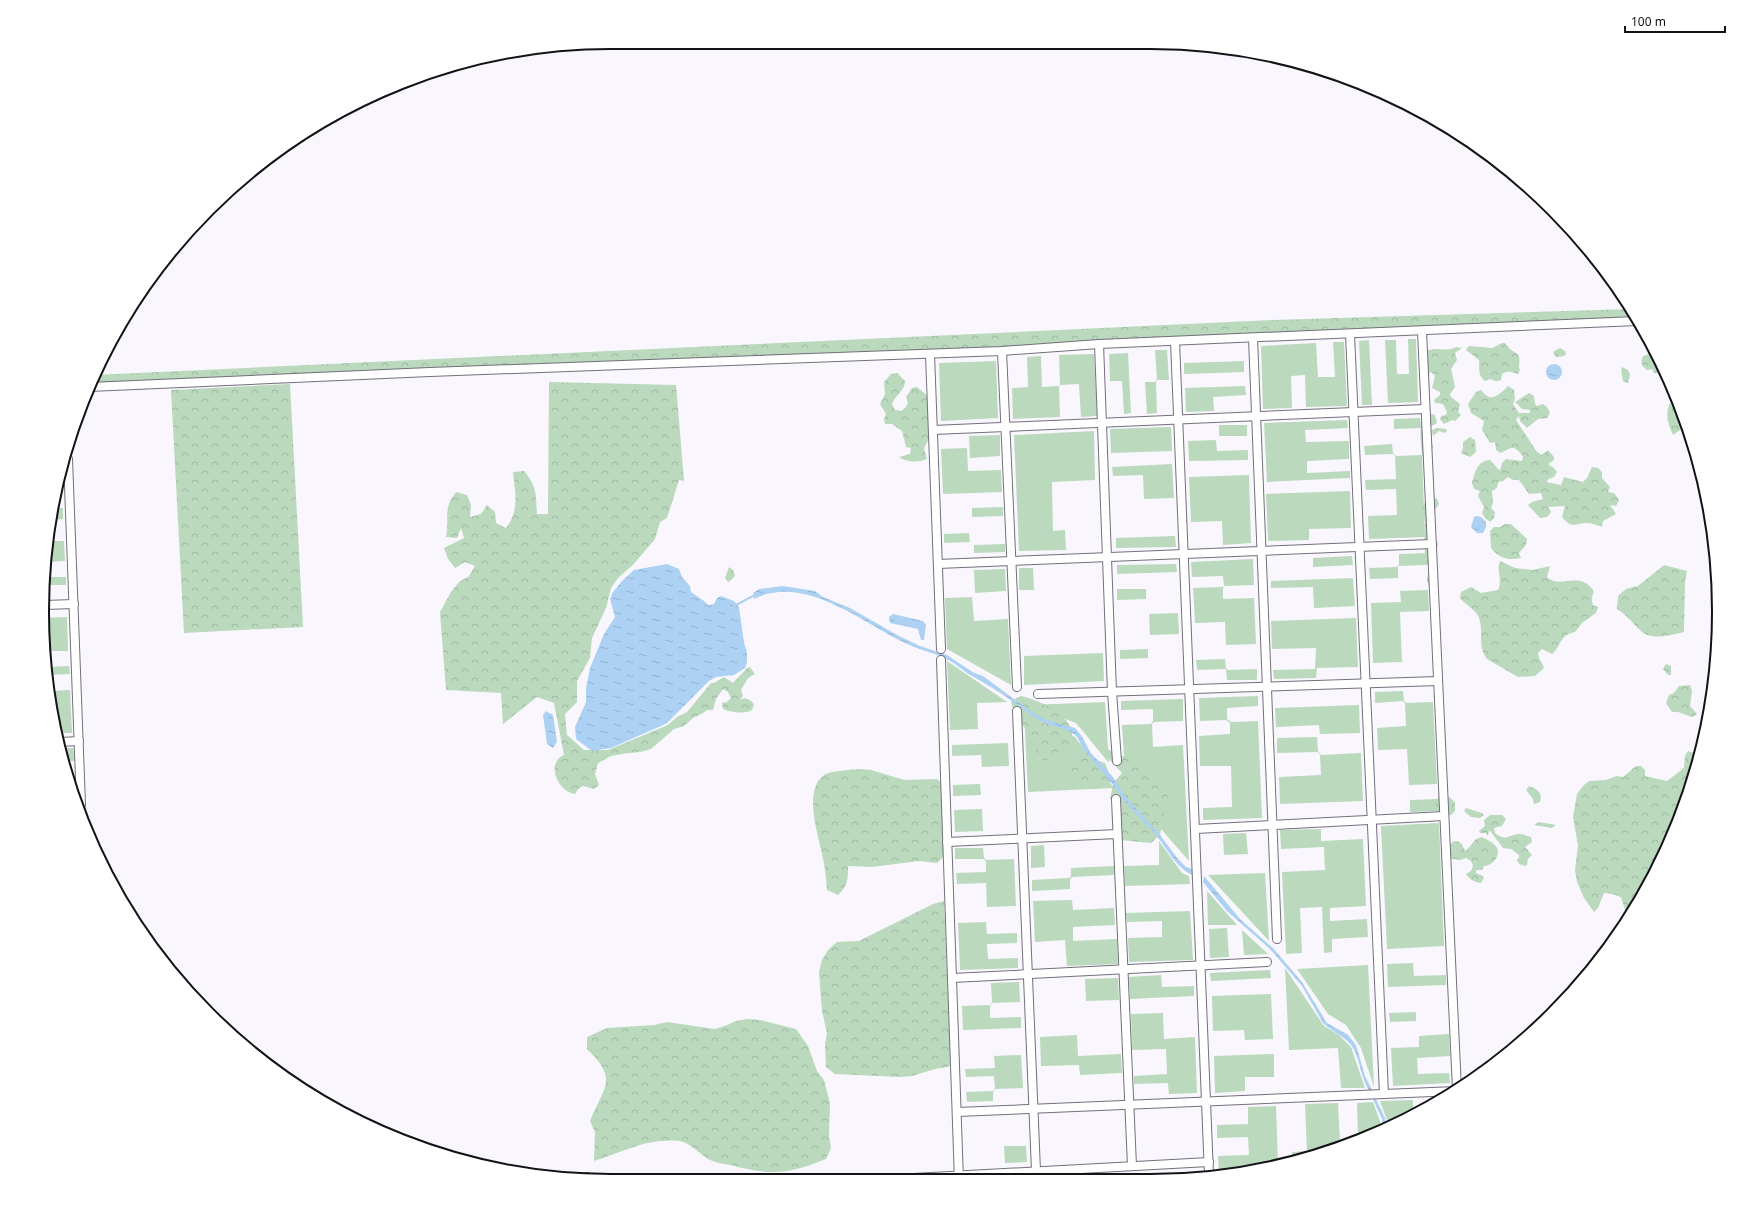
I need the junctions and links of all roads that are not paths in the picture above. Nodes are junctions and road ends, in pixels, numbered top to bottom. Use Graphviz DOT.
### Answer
graph roads {
  1 [pos="1631,321"];
  2 [pos="1422,331"];
  3 [pos="1350,334"];
  4 [pos="1253,338"];
  5 [pos="1174,341"];
  6 [pos="1099,344"];
  7 [pos="1002,351"];
  8 [pos="930,354"];
  9 [pos="96,387"];
  10 [pos="1425,409"];
  11 [pos="1353,412"];
  12 [pos="1256,416"];
  13 [pos="1178,420"];
  14 [pos="1101,423"];
  15 [pos="1006,427"];
  16 [pos="933,430"];
  17 [pos="66,475"];
  18 [pos="1432,544"];
  19 [pos="1359,547"];
  20 [pos="1262,551"];
  21 [pos="1184,554"];
  22 [pos="1107,557"];
  23 [pos="1011,561"];
  24 [pos="938,564"];
  25 [pos="74,604"];
  26 [pos="49,605"];
  27 [pos="940,649"];
  28 [pos="941,660"];
  29 [pos="1438,681"];
  30 [pos="1365,684"];
  31 [pos="1017,686"];
  32 [pos="1267,687"];
  33 [pos="1190,689"];
  34 [pos="1112,692"];
  35 [pos="1038,694"];
  36 [pos="1017,711"];
  37 [pos="79,741"];
  38 [pos="65,742"];
  39 [pos="1116,761"];
  40 [pos="81,797"];
  41 [pos="1116,799"];
  42 [pos="1444,816"];
  43 [pos="1371,820"];
  44 [pos="1273,825"];
  45 [pos="1196,830"];
  46 [pos="1117,834"];
  47 [pos="1022,838"];
  48 [pos="947,842"];
  49 [pos="1277,939"];
  50 [pos="1267,962"];
  51 [pos="1201,965"];
  52 [pos="1123,969"];
  53 [pos="1028,974"];
  54 [pos="952,978"];
  55 [pos="1456,1083"];
  56 [pos="1443,1092"];
  57 [pos="1384,1094"];
  58 [pos="1206,1102"];
  59 [pos="1129,1105"];
  60 [pos="1033,1109"];
  61 [pos="957,1112"];
  62 [pos="1209,1162"];
  63 [pos="1132,1166"];
  64 [pos="1036,1171"];
  65 [pos="1209,1171"];
  66 [pos="959,1174"];
  67 [pos="1003,1174"];
  1 -- 2 [label="street"];
  2 -- 3 [label="street"];
  2 -- 10 [label="street"];
  3 -- 4 [label="street"];
  3 -- 11 [label="street"];
  4 -- 5 [label="street"];
  4 -- 12 [label="street"];
  5 -- 6 [label="street"];
  5 -- 13 [label="street"];
  6 -- 7 [label="street"];
  6 -- 14 [label="street"];
  7 -- 8 [label="street"];
  7 -- 15 [label="street"];
  8 -- 9 [label="street"];
  8 -- 16 [label="street"];
  10 -- 11 [label="street"];
  10 -- 18 [label="street"];
  11 -- 12 [label="street"];
  11 -- 19 [label="street"];
  12 -- 13 [label="street"];
  12 -- 20 [label="street"];
  13 -- 14 [label="street"];
  13 -- 21 [label="street"];
  14 -- 15 [label="street"];
  14 -- 22 [label="street"];
  15 -- 16 [label="street"];
  15 -- 23 [label="street"];
  16 -- 24 [label="street"];
  17 -- 25 [label="street"];
  18 -- 19 [label="street"];
  18 -- 29 [label="street"];
  19 -- 20 [label="street"];
  19 -- 30 [label="street"];
  20 -- 21 [label="street"];
  20 -- 32 [label="street"];
  21 -- 22 [label="street"];
  21 -- 33 [label="street"];
  22 -- 23 [label="street"];
  22 -- 34 [label="street"];
  23 -- 24 [label="street"];
  23 -- 31 [label="street"];
  24 -- 27 [label="street"];
  25 -- 26 [label="street"];
  25 -- 37 [label="street"];
  28 -- 48 [label="street"];
  29 -- 30 [label="street"];
  29 -- 42 [label="street"];
  30 -- 32 [label="street"];
  30 -- 43 [label="street"];
  32 -- 33 [label="street"];
  32 -- 44 [label="street"];
  33 -- 34 [label="street"];
  33 -- 45 [label="street"];
  34 -- 35 [label="street"];
  34 -- 39 [label="street"];
  36 -- 47 [label="street"];
  37 -- 38 [label="street"];
  37 -- 40 [label="street"];
  41 -- 46 [label="street"];
  42 -- 43 [label="street"];
  42 -- 55 [label="street"];
  43 -- 44 [label="street"];
  43 -- 57 [label="street"];
  44 -- 45 [label="street"];
  44 -- 49 [label="street"];
  45 -- 51 [label="street"];
  46 -- 47 [label="street"];
  46 -- 52 [label="street"];
  47 -- 48 [label="street"];
  47 -- 53 [label="street"];
  48 -- 54 [label="street"];
  50 -- 51 [label="street"];
  51 -- 52 [label="street"];
  51 -- 58 [label="street"];
  52 -- 53 [label="street"];
  52 -- 59 [label="street"];
  53 -- 54 [label="street"];
  53 -- 60 [label="street"];
  54 -- 61 [label="street"];
  56 -- 57 [label="street"];
  57 -- 58 [label="street"];
  58 -- 59 [label="street"];
  58 -- 62 [label="street"];
  59 -- 60 [label="street"];
  59 -- 63 [label="street"];
  60 -- 61 [label="street"];
  60 -- 64 [label="street"];
  61 -- 66 [label="street"];
  62 -- 63 [label="street"];
  62 -- 65 [label="street"];
  63 -- 64 [label="street"];
  64 -- 67 [label="street"];
}
